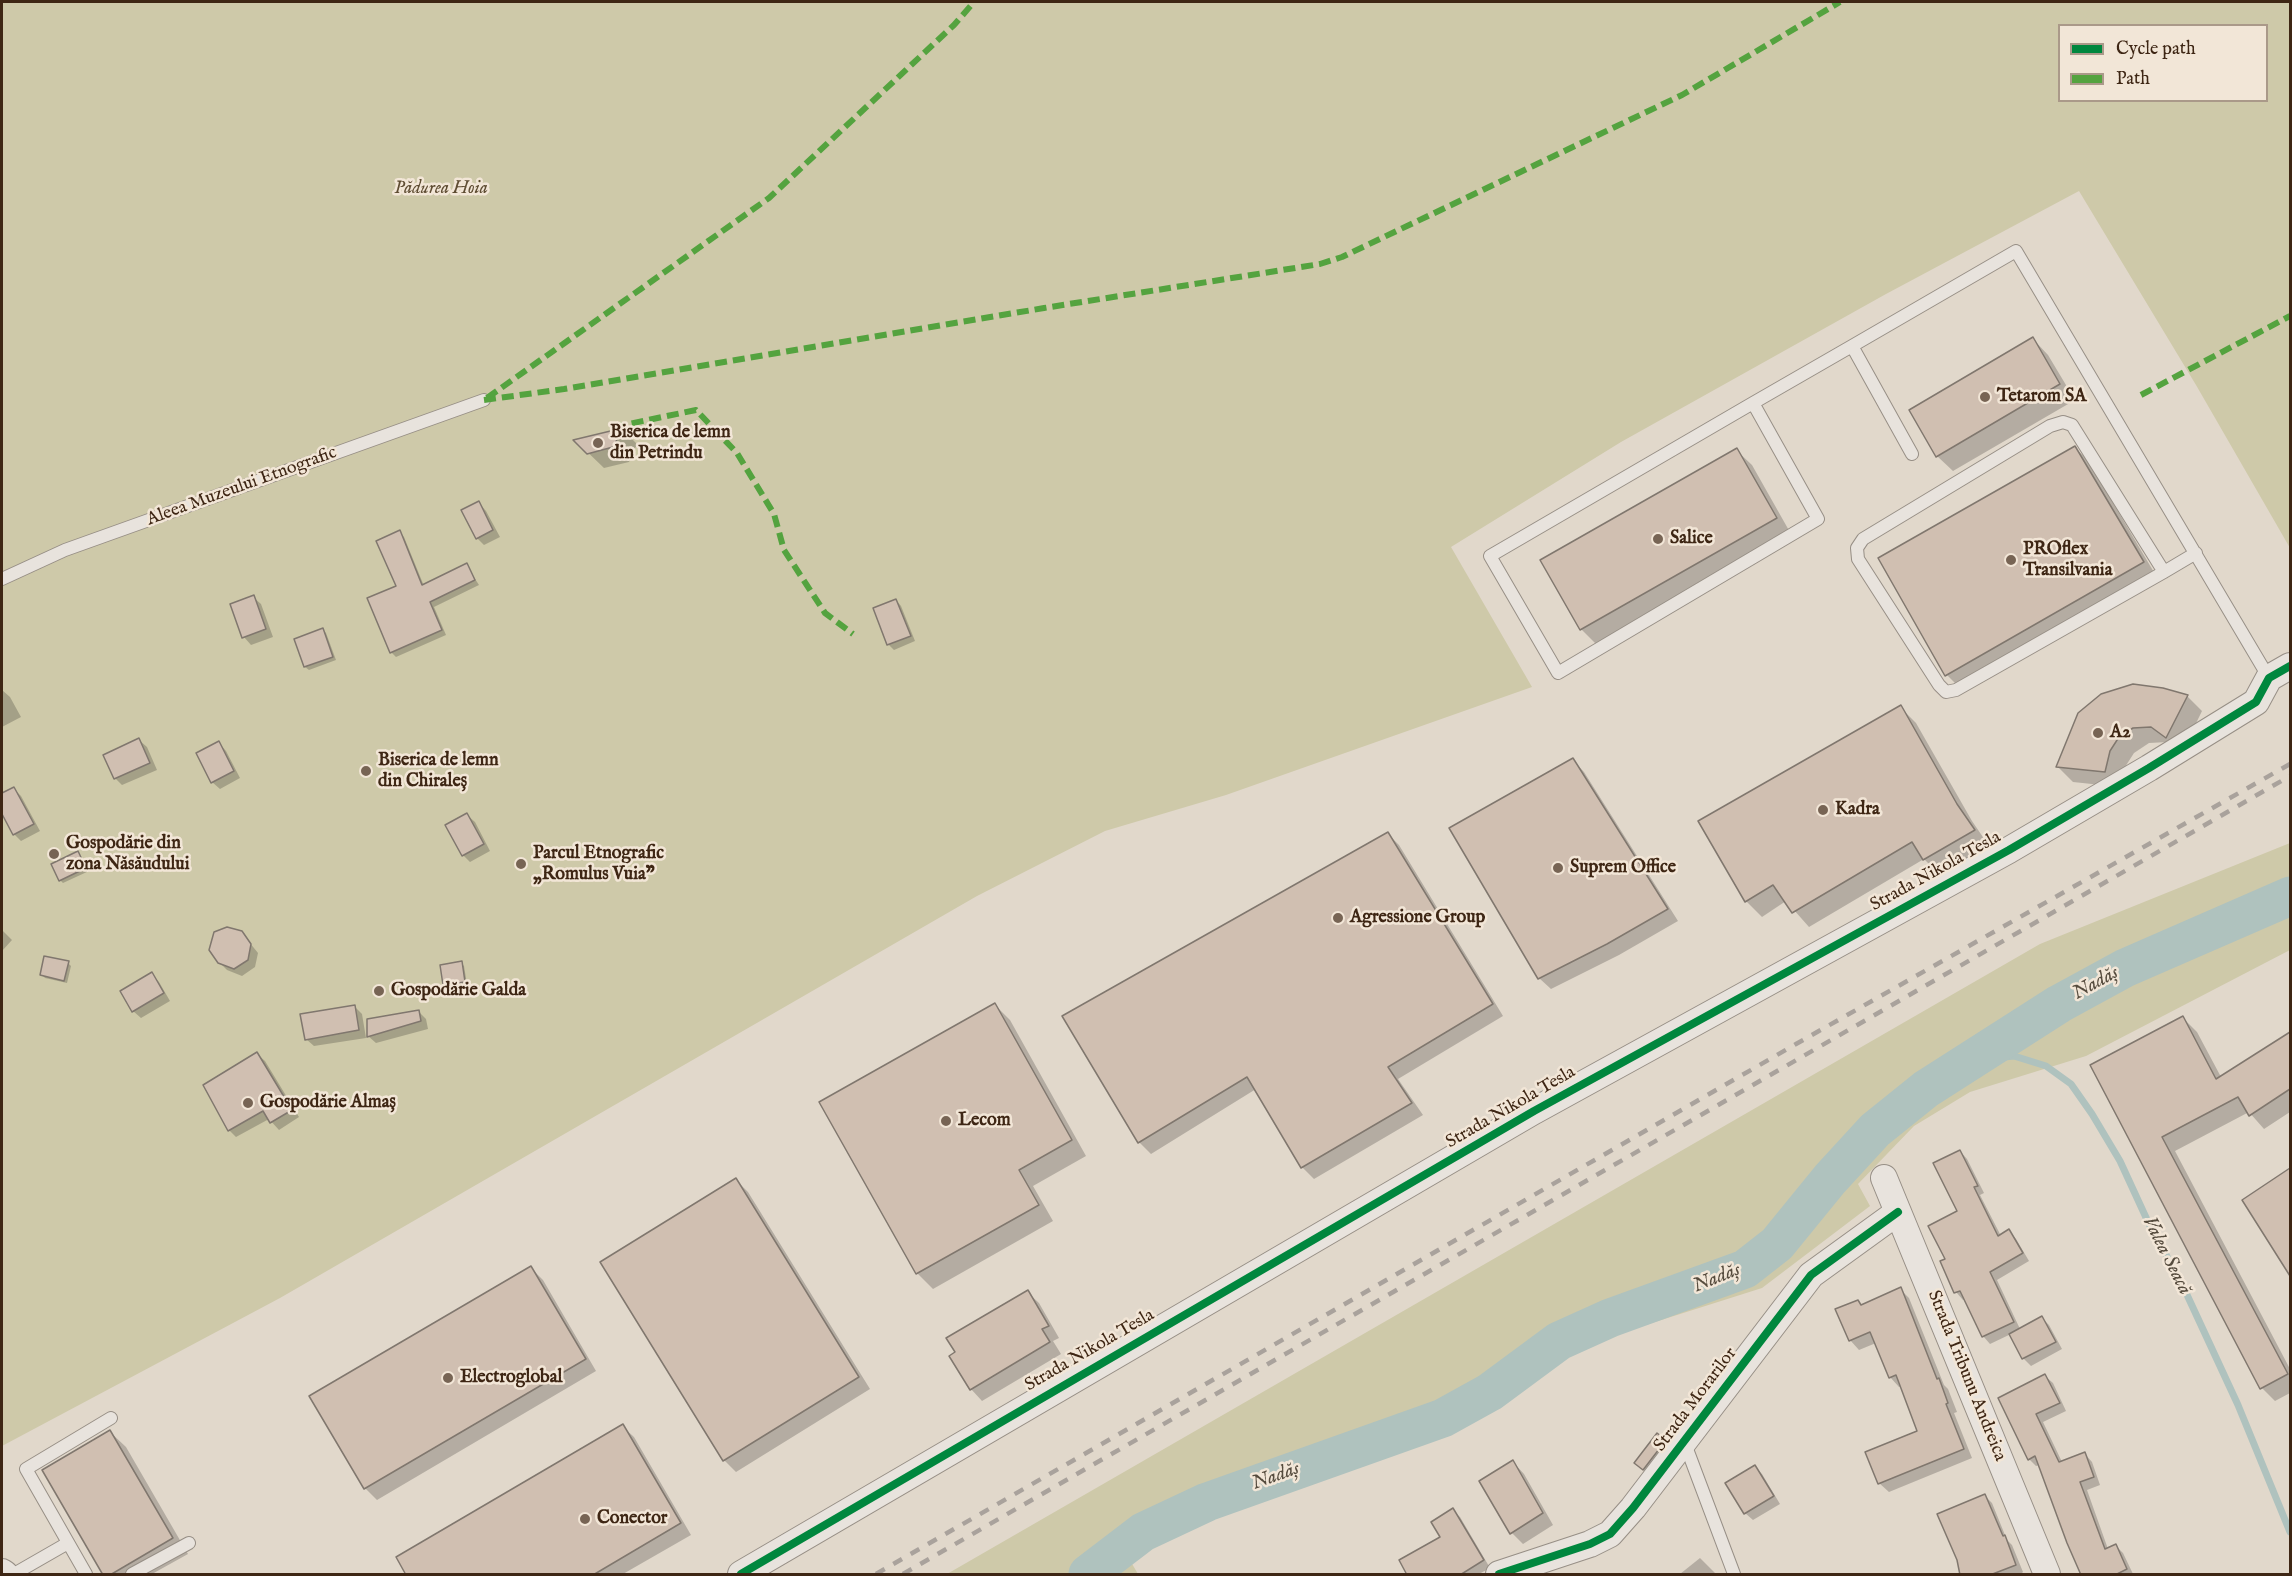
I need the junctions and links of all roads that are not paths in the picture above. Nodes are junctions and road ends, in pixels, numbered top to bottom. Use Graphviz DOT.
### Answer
graph roads {
  1 [pos="1852,346"];
  2 [pos="484,400"];
  3 [pos="1753,403"];
  4 [pos="1912,454"];
  5 [pos="2196,553"];
  6 [pos="2164,572"];
  7 [pos="2,579"];
  8 [pos="2280,672"];
  9 [pos="1884,1178"];
  10 [pos="1898,1212"];
  11 [pos="111,1418"];
  12 [pos="1684,1441"];
  13 [pos="68,1543"];
  14 [pos="189,1543"];
  15 [pos="14,1575"];
  16 [pos="86,1575"];
  17 [pos="132,1575"];
  18 [pos="741,1575"];
  19 [pos="1499,1575"];
  20 [pos="1734,1575"];
  21 [pos="2047,1575"];
  1 -- 3 [label="lane"];
  1 -- 4 [label="lane"];
  1 -- 5 [label="lane"];
  2 -- 7 [label="lane, Aleea Muzeului Etnografic"];
  3 -- 3 [label="lane"];
  5 -- 6 [label="lane"];
  5 -- 8 [label="lane"];
  6 -- 6 [label="lane"];
  8 -- 18 [label="street, Strada Nikola Tesla"];
  9 -- 10 [label="street, Strada Tribunu Andreica"];
  10 -- 12 [label="street, Strada Morarilor"];
  10 -- 21 [label="street, Strada Tribunu Andreica"];
  11 -- 13 [label="lane"];
  12 -- 19 [label="street, Strada Morarilor"];
  12 -- 20 [label="lane"];
  13 -- 15 [label="lane"];
  13 -- 16 [label="lane"];
  14 -- 17 [label="lane"];
}
